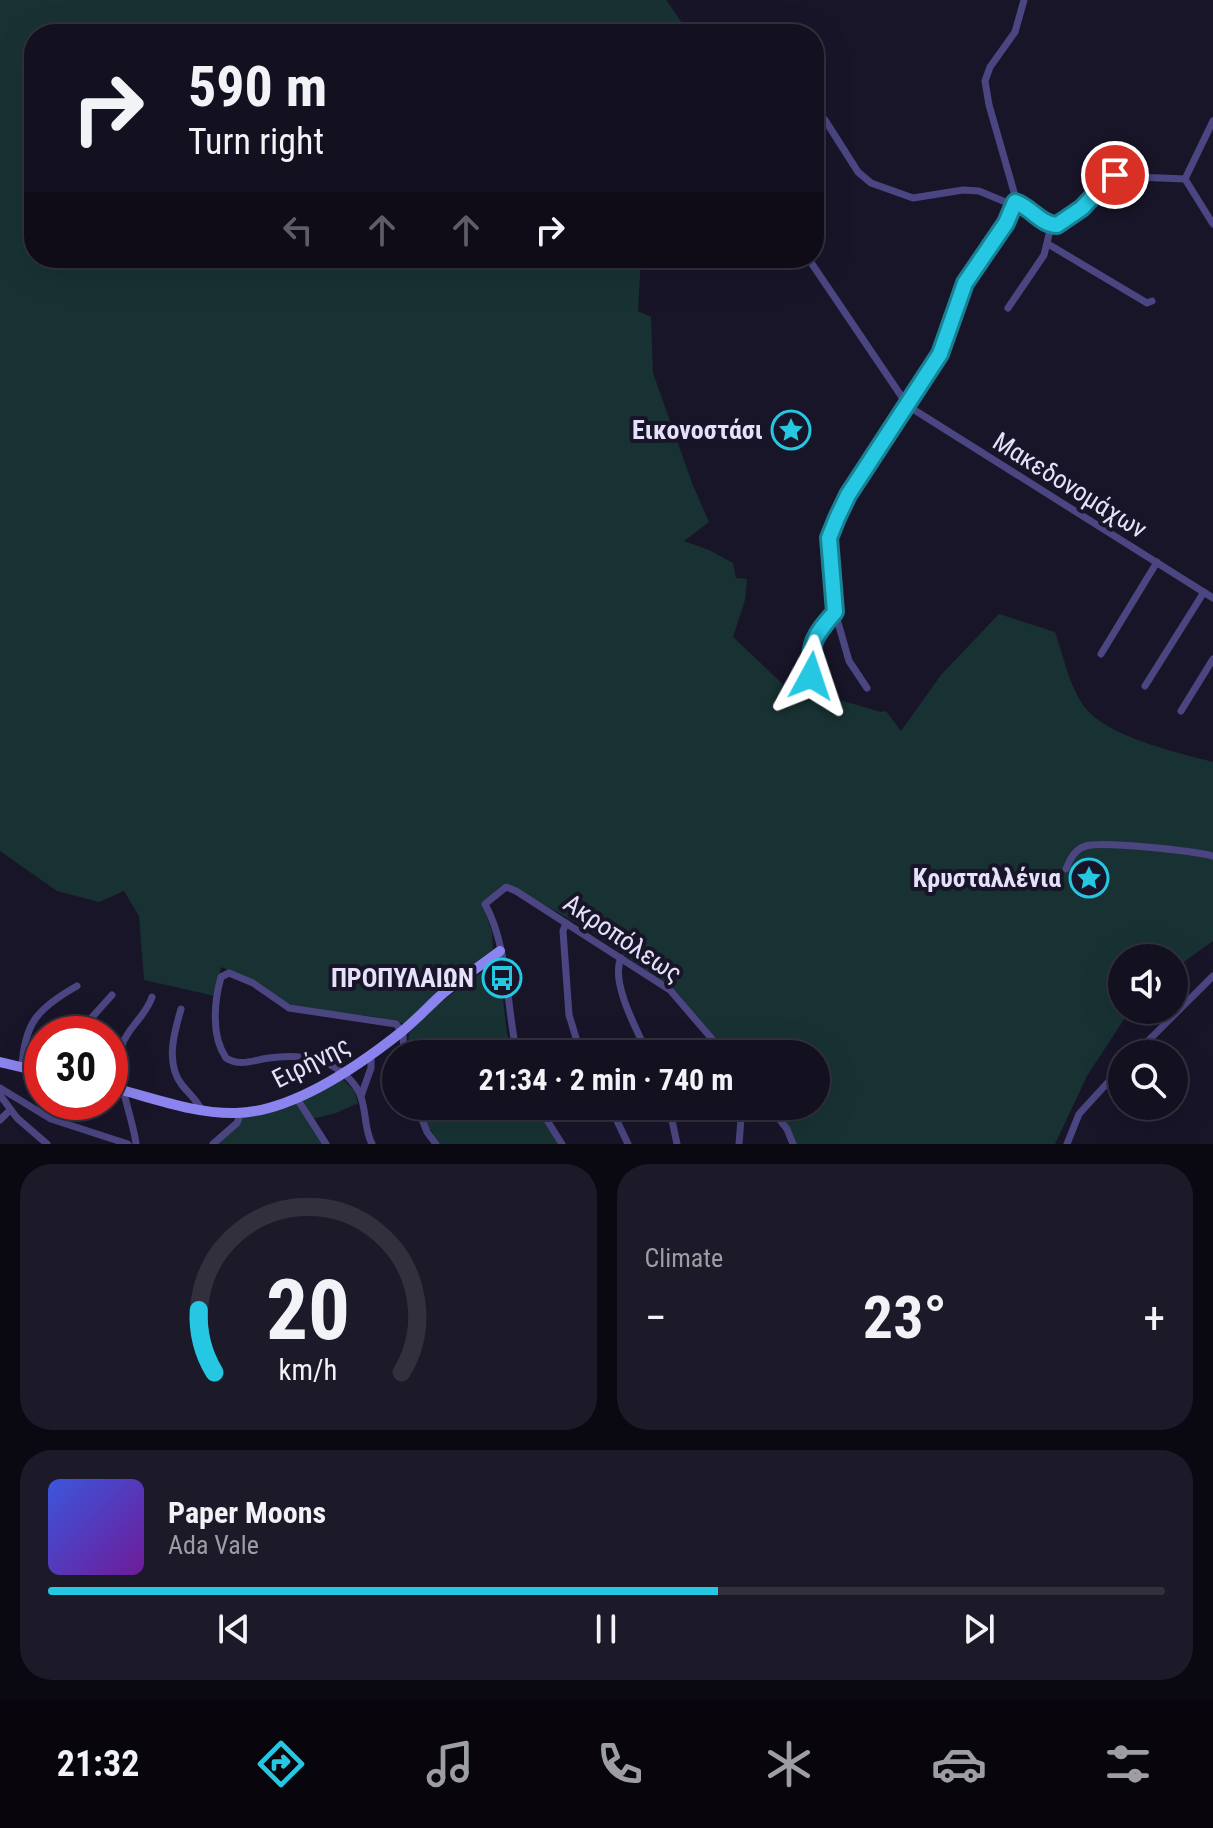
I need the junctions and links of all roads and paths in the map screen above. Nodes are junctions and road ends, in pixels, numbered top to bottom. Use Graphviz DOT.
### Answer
graph roads {
  1 [pos="1024,0"];
  2 [pos="824,119"];
  3 [pos="1213,121"];
  4 [pos="1185,179"];
  5 [pos="1015,202"];
  6 [pos="1213,224"];
  7 [pos="1051,226"];
  8 [pos="1048,244"];
  9 [pos="815,268"];
  10 [pos="1152,301"];
  11 [pos="1008,308"];
  12 [pos="908,406"];
  13 [pos="1157,562"];
  14 [pos="1204,592"];
  15 [pos="1213,598"];
  16 [pos="835,612"];
  17 [pos="1101,654"];
  18 [pos="1213,659"];
  19 [pos="811,676"];
  20 [pos="1145,686"];
  21 [pos="867,688"];
  22 [pos="1181,711"];
  23 [pos="1213,856"];
  24 [pos="1066,869"];
  25 [pos="566,923"];
  26 [pos="500,951"];
  27 [pos="621,958"];
  28 [pos="1213,976"];
  29 [pos="77,986"];
  30 [pos="112,995"];
  31 [pos="152,997"];
  32 [pos="181,1009"];
  33 [pos="93,1016"];
  34 [pos="403,1031"];
  35 [pos="128,1036"];
  36 [pos="403,1040"];
  37 [pos="514,1040"];
  38 [pos="577,1040"];
  39 [pos="642,1040"];
  40 [pos="713,1040"];
  41 [pos="1149,1040"];
  42 [pos="371,1055"];
  43 [pos="0,1062"];
  44 [pos="22,1068"];
  45 [pos="342,1074"];
  46 [pos="1108,1082"];
  47 [pos="0,1088"];
  48 [pos="128,1092"];
  49 [pos="0,1095"];
  50 [pos="361,1096"];
  51 [pos="296,1097"];
  52 [pos="128,1109"];
  53 [pos="10,1110"];
  54 [pos="202,1111"];
  55 [pos="241,1113"];
  56 [pos="0,1120"];
  57 [pos="422,1120"];
  58 [pos="547,1120"];
  59 [pos="617,1120"];
  60 [pos="672,1120"];
  61 [pos="741,1120"];
  62 [pos="780,1120"];
  63 [pos="560,1140"];
  64 [pos="47,1144"];
  65 [pos="128,1144"];
  66 [pos="136,1144"];
  67 [pos="213,1144"];
  68 [pos="326,1144"];
  69 [pos="372,1144"];
  70 [pos="436,1144"];
  71 [pos="628,1144"];
  72 [pos="677,1144"];
  73 [pos="739,1144"];
  74 [pos="793,1144"];
  75 [pos="1067,1144"];
  1 -- 5 [label="street"];
  2 -- 5 [label="street"];
  3 -- 4 [label="street"];
  4 -- 6 [label="street"];
  4 -- 7 [label="street"];
  5 -- 7 [label="street"];
  5 -- 12 [label="street"];
  7 -- 8 [label="street"];
  8 -- 10 [label="street"];
  8 -- 11 [label="street"];
  9 -- 12 [label="street"];
  12 -- 13 [label="street, Μακεδονομάχων"];
  12 -- 16 [label="street"];
  13 -- 14 [label="street, Μακεδονομάχων"];
  13 -- 17 [label="street"];
  14 -- 15 [label="street, Μακεδονομάχων"];
  14 -- 20 [label="street"];
  16 -- 19 [label="street"];
  16 -- 21 [label="street"];
  18 -- 22 [label="street"];
  23 -- 24 [label="street"];
  25 -- 26 [label="street, Ακροπόλεως"];
  25 -- 27 [label="street, Ακροπόλεως"];
  25 -- 38 [label="street"];
  26 -- 34 [label="street, Ειρήνης"];
  26 -- 37 [label="street"];
  27 -- 39 [label="street"];
  27 -- 40 [label="street, Ακροπόλεως"];
  28 -- 41 [label="street"];
  29 -- 44 [label="street"];
  30 -- 33 [label="street"];
  31 -- 35 [label="street"];
  32 -- 54 [label="street"];
  34 -- 36 [label="street"];
  34 -- 42 [label="street, Ειρήνης"];
  34 -- 45 [label="street"];
  42 -- 45 [label="street, Ειρήνης"];
  42 -- 50 [label="street"];
  43 -- 44 [label="street"];
  45 -- 50 [label="street"];
  45 -- 51 [label="street, Ειρήνης"];
  46 -- 75 [label="street"];
  47 -- 65 [label="street"];
  48 -- 54 [label="street, Ειρήνης"];
  49 -- 53 [label="street"];
  50 -- 69 [label="street"];
  51 -- 55 [label="street, Ειρήνης"];
  51 -- 68 [label="street"];
  52 -- 66 [label="street"];
  53 -- 56 [label="street"];
  53 -- 64 [label="street"];
  54 -- 55 [label="street, Ειρήνης"];
  55 -- 67 [label="street"];
  57 -- 70 [label="street"];
  58 -- 63 [label="street"];
  59 -- 71 [label="street"];
  60 -- 72 [label="street"];
  61 -- 73 [label="street"];
  62 -- 74 [label="street"];
}
